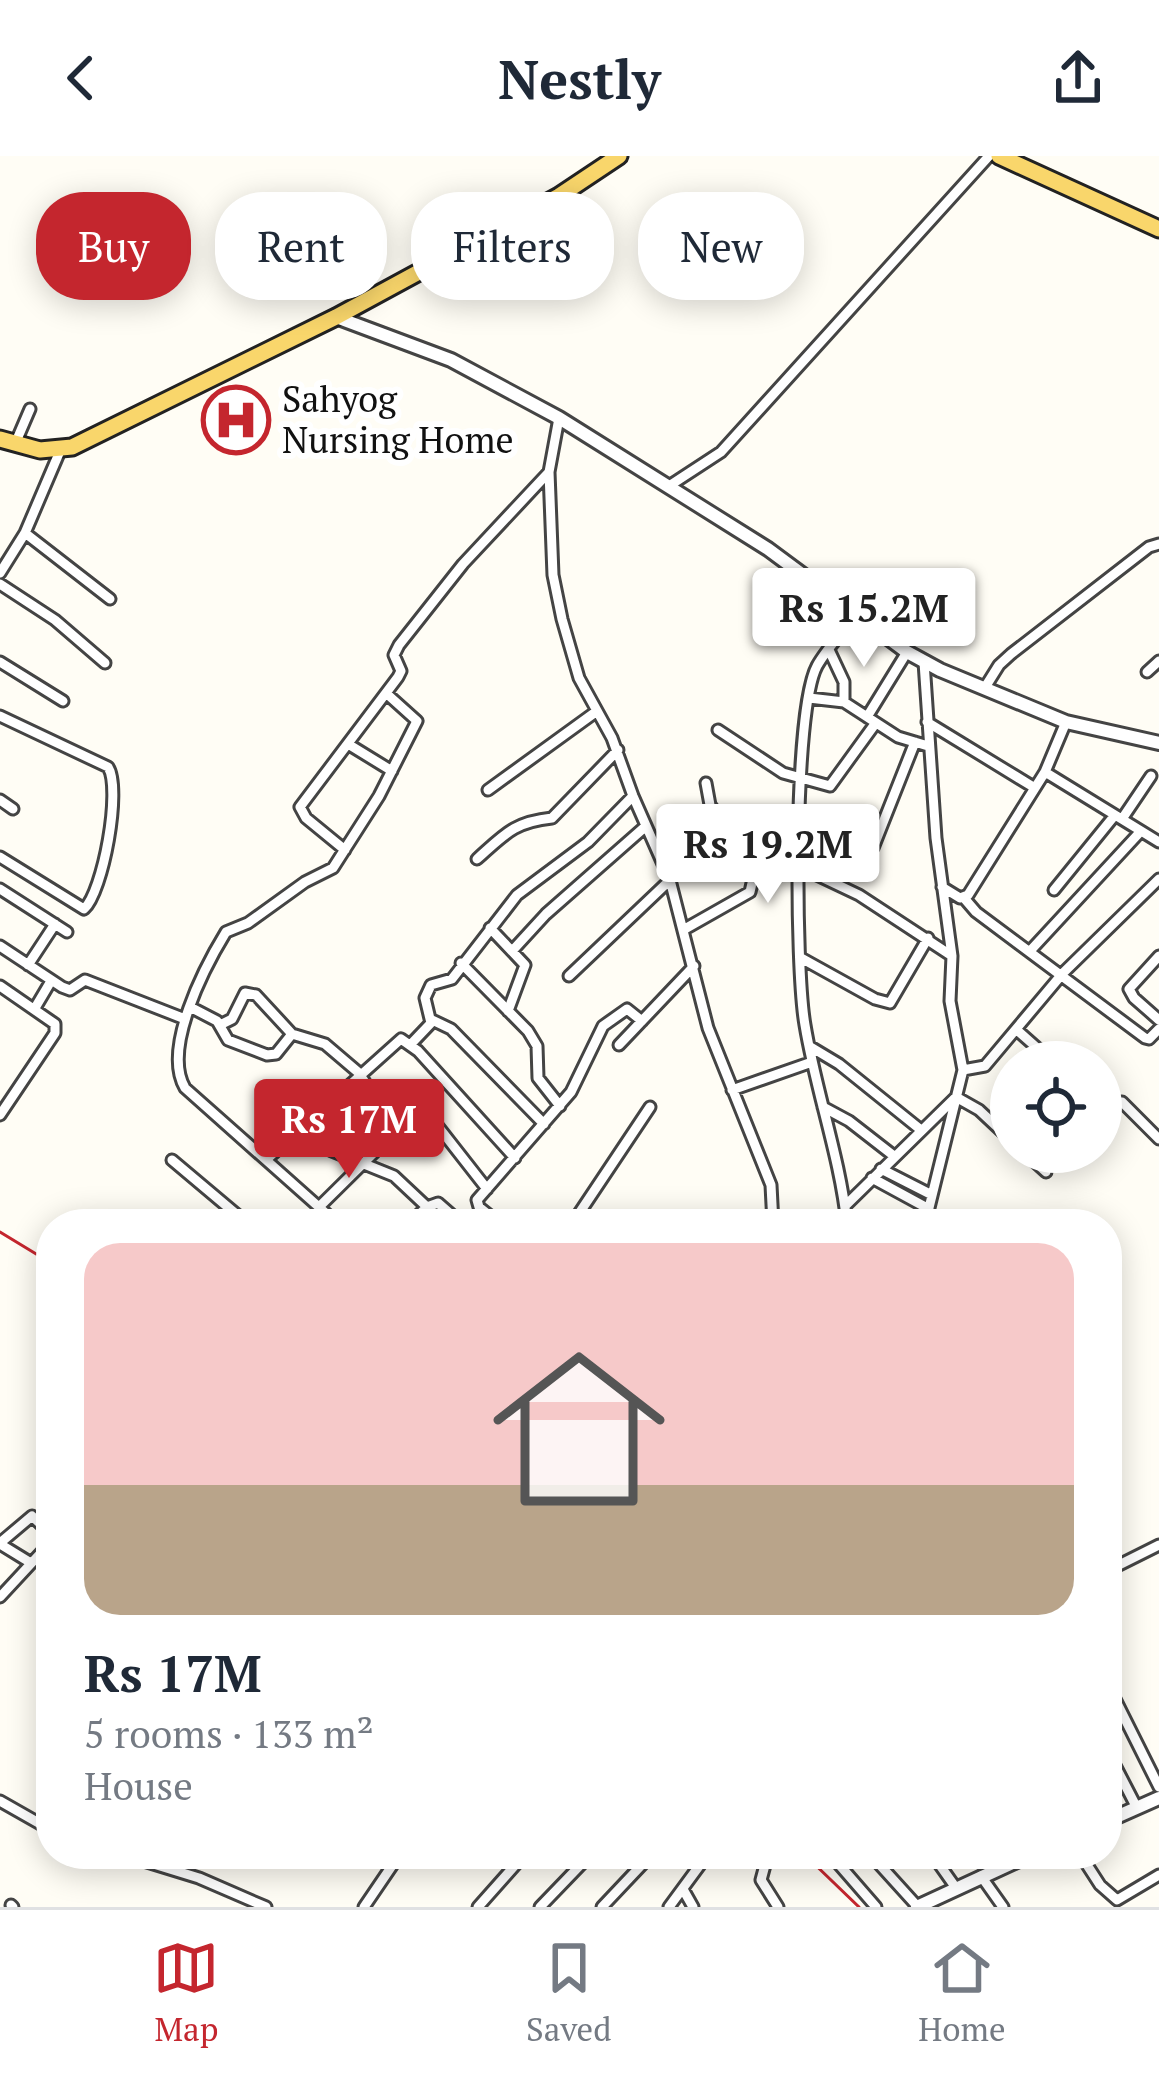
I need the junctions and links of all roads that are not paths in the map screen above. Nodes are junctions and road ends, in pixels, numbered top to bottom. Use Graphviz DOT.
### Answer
graph roads {
  1 [pos="619,156"];
  2 [pos="989,156"];
  3 [pos="999,156"];
  4 [pos="1022,156"];
  5 [pos="1159,218"];
  6 [pos="1159,229"];
  7 [pos="336,317"];
  8 [pos="30,409"];
  9 [pos="560,418"];
  10 [pos="5,444"];
  11 [pos="61,451"];
  12 [pos="549,472"];
  13 [pos="669,486"];
  14 [pos="25,533"];
  15 [pos="1159,544"];
  16 [pos="0,573"];
  17 [pos="0,584"];
  18 [pos="110,599"];
  19 [pos="856,614"];
  20 [pos="829,650"];
  21 [pos="907,652"];
  22 [pos="0,662"];
  23 [pos="924,662"];
  24 [pos="1159,662"];
  25 [pos="105,663"];
  26 [pos="1147,672"];
  27 [pos="984,689"];
  28 [pos="387,694"];
  29 [pos="809,698"];
  30 [pos="64,701"];
  31 [pos="844,702"];
  32 [pos="597,711"];
  33 [pos="0,716"];
  34 [pos="871,720"];
  35 [pos="926,722"];
  36 [pos="1066,722"];
  37 [pos="718,730"];
  38 [pos="914,742"];
  39 [pos="1159,743"];
  40 [pos="348,744"];
  41 [pos="928,746"];
  42 [pos="618,750"];
  43 [pos="392,771"];
  44 [pos="1046,772"];
  45 [pos="1150,776"];
  46 [pos="801,781"];
  47 [pos="706,783"];
  48 [pos="1035,788"];
  49 [pos="488,790"];
  50 [pos="633,796"];
  51 [pos="0,800"];
  52 [pos="13,808"];
  53 [pos="1119,817"];
  54 [pos="752,824"];
  55 [pos="646,826"];
  56 [pos="1141,831"];
  57 [pos="800,838"];
  58 [pos="1159,842"];
  59 [pos="873,848"];
  60 [pos="345,850"];
  61 [pos="0,857"];
  62 [pos="478,859"];
  63 [pos="557,865"];
  64 [pos="800,867"];
  65 [pos="1159,879"];
  66 [pos="670,880"];
  67 [pos="941,886"];
  68 [pos="575,887"];
  69 [pos="0,889"];
  70 [pos="1054,890"];
  71 [pos="964,898"];
  72 [pos="55,924"];
  73 [pos="490,928"];
  74 [pos="683,930"];
  75 [pos="67,932"];
  76 [pos="928,938"];
  77 [pos="0,946"];
  78 [pos="513,950"];
  79 [pos="1030,951"];
  80 [pos="952,956"];
  81 [pos="1159,956"];
  82 [pos="800,958"];
  83 [pos="460,963"];
  84 [pos="28,965"];
  85 [pos="694,966"];
  86 [pos="1063,974"];
  87 [pos="569,976"];
  88 [pos="51,981"];
  89 [pos="0,986"];
  90 [pos="35,1008"];
  91 [pos="508,1011"];
  92 [pos="188,1013"];
  93 [pos="430,1018"];
  94 [pos="1159,1020"];
  95 [pos="642,1022"];
  96 [pos="220,1025"];
  97 [pos="1159,1029"];
  98 [pos="1017,1030"];
  99 [pos="292,1034"];
  100 [pos="1030,1041"];
  101 [pos="411,1044"];
  102 [pos="619,1045"];
  103 [pos="808,1046"];
  104 [pos="812,1062"];
  105 [pos="963,1070"];
  106 [pos="359,1073"];
  107 [pos="732,1090"];
  108 [pos="956,1097"];
  109 [pos="1122,1102"];
  110 [pos="560,1106"];
  111 [pos="650,1107"];
  112 [pos="823,1107"];
  113 [pos="0,1115"];
  114 [pos="990,1120"];
  115 [pos="304,1124"];
  116 [pos="544,1124"];
  117 [pos="921,1130"];
  118 [pos="395,1132"];
  119 [pos="1159,1139"];
  120 [pos="894,1156"];
  121 [pos="515,1158"];
  122 [pos="172,1160"];
  123 [pos="266,1160"];
  124 [pos="365,1162"];
  125 [pos="881,1169"];
  126 [pos="872,1178"];
  127 [pos="487,1189"];
  128 [pos="932,1195"];
  129 [pos="845,1206"];
  130 [pos="319,1207"];
  131 [pos="427,1207"];
  132 [pos="230,1209"];
  133 [pos="445,1209"];
  134 [pos="482,1209"];
  135 [pos="582,1209"];
  136 [pos="772,1209"];
  137 [pos="846,1209"];
  138 [pos="929,1209"];
  139 [pos="36,1521"];
  140 [pos="0,1543"];
  141 [pos="1159,1546"];
  142 [pos="36,1557"];
  143 [pos="31,1563"];
  144 [pos="1122,1564"];
  145 [pos="0,1597"];
  146 [pos="1122,1713"];
  147 [pos="1122,1779"];
  148 [pos="1159,1787"];
  149 [pos="1159,1798"];
  150 [pos="0,1801"];
  151 [pos="1137,1808"];
  152 [pos="1122,1814"];
  153 [pos="36,1821"];
  154 [pos="165,1869"];
  155 [pos="390,1869"];
  156 [pos="512,1869"];
  157 [pos="577,1869"];
  158 [pos="638,1869"];
  159 [pos="698,1869"];
  160 [pos="764,1869"];
  161 [pos="843,1869"];
  162 [pos="883,1869"];
  163 [pos="943,1869"];
  164 [pos="997,1869"];
  165 [pos="1090,1869"];
  166 [pos="1159,1875"];
  167 [pos="981,1876"];
  168 [pos="956,1888"];
  169 [pos="684,1891"];
  170 [pos="236,1894"];
  171 [pos="229,1907"];
  172 [pos="266,1907"];
  173 [pos="364,1907"];
  174 [pos="478,1907"];
  175 [pos="540,1907"];
  176 [pos="602,1907"];
  177 [pos="669,1907"];
  178 [pos="693,1907"];
  179 [pos="778,1907"];
  180 [pos="876,1907"];
  181 [pos="917,1907"];
  182 [pos="1003,1907"];
  1 -- 7 [label="main road"];
  2 -- 13 [label="street"];
  3 -- 6 [label="main road"];
  4 -- 5 [label="main road"];
  7 -- 9 [label="street"];
  7 -- 11 [label="main road"];
  8 -- 10 [label="street"];
  9 -- 12 [label="street"];
  9 -- 13 [label="street"];
  10 -- 11 [label="main road"];
  11 -- 14 [label="street"];
  12 -- 28 [label="street"];
  12 -- 32 [label="street"];
  13 -- 19 [label="street"];
  14 -- 16 [label="street"];
  14 -- 18 [label="street"];
  15 -- 27 [label="street"];
  17 -- 25 [label="street"];
  19 -- 20 [label="street"];
  19 -- 21 [label="street"];
  20 -- 29 [label="street"];
  20 -- 31 [label="street"];
  21 -- 23 [label="street"];
  21 -- 34 [label="street"];
  22 -- 30 [label="street"];
  23 -- 27 [label="street"];
  23 -- 35 [label="street"];
  24 -- 26 [label="street"];
  27 -- 36 [label="street"];
  28 -- 40 [label="street"];
  28 -- 43 [label="street"];
  29 -- 31 [label="street"];
  29 -- 46 [label="street"];
  31 -- 34 [label="street"];
  32 -- 42 [label="street"];
  32 -- 49 [label="street"];
  33 -- 61 [label="street"];
  34 -- 38 [label="street"];
  34 -- 46 [label="street"];
  35 -- 41 [label="street"];
  35 -- 48 [label="street"];
  36 -- 39 [label="street"];
  36 -- 44 [label="street"];
  37 -- 46 [label="street"];
  38 -- 41 [label="street"];
  38 -- 59 [label="street"];
  40 -- 43 [label="street"];
  40 -- 60 [label="street"];
  41 -- 67 [label="street"];
  42 -- 50 [label="street"];
  42 -- 62 [label="street"];
  43 -- 60 [label="street"];
  44 -- 48 [label="street"];
  44 -- 53 [label="street"];
  45 -- 53 [label="street"];
  46 -- 57 [label="street"];
  47 -- 54 [label="street"];
  48 -- 71 [label="street"];
  50 -- 55 [label="street"];
  50 -- 63 [label="street"];
  51 -- 52 [label="street"];
  53 -- 56 [label="street"];
  53 -- 70 [label="street"];
  54 -- 57 [label="street"];
  54 -- 74 [label="street"];
  55 -- 66 [label="street"];
  55 -- 68 [label="street"];
  56 -- 58 [label="street"];
  56 -- 79 [label="street"];
  57 -- 64 [label="street"];
  60 -- 92 [label="street"];
  63 -- 68 [label="street"];
  63 -- 73 [label="street"];
  64 -- 76 [label="street"];
  64 -- 82 [label="street"];
  65 -- 86 [label="street"];
  66 -- 74 [label="street"];
  66 -- 87 [label="street"];
  67 -- 71 [label="street"];
  67 -- 80 [label="street"];
  68 -- 78 [label="street"];
  69 -- 72 [label="street"];
  71 -- 79 [label="street"];
  72 -- 75 [label="street"];
  72 -- 84 [label="street"];
  73 -- 78 [label="street"];
  73 -- 83 [label="street"];
  74 -- 85 [label="street"];
  76 -- 80 [label="street"];
  76 -- 82 [label="street"];
  77 -- 84 [label="street"];
  78 -- 91 [label="street"];
  79 -- 86 [label="street"];
  80 -- 105 [label="street"];
  81 -- 94 [label="street"];
  82 -- 103 [label="street"];
  83 -- 91 [label="street"];
  83 -- 93 [label="street"];
  84 -- 88 [label="street"];
  85 -- 95 [label="street"];
  85 -- 107 [label="street"];
  86 -- 97 [label="street"];
  86 -- 98 [label="street"];
  88 -- 90 [label="street"];
  88 -- 92 [label="street"];
  89 -- 90 [label="street"];
  90 -- 113 [label="street"];
  91 -- 110 [label="street"];
  92 -- 96 [label="street"];
  92 -- 123 [label="street"];
  93 -- 101 [label="street"];
  93 -- 116 [label="street"];
  95 -- 102 [label="street"];
  95 -- 110 [label="street"];
  96 -- 99 [label="street"];
  96 -- 99 [label="street"];
  98 -- 100 [label="street"];
  98 -- 105 [label="street"];
  99 -- 106 [label="street"];
  101 -- 106 [label="street"];
  101 -- 121 [label="street"];
  103 -- 104 [label="street"];
  103 -- 117 [label="street"];
  104 -- 107 [label="street"];
  104 -- 112 [label="street"];
  105 -- 108 [label="street"];
  106 -- 115 [label="street"];
  106 -- 118 [label="street"];
  107 -- 136 [label="street"];
  108 -- 114 [label="street"];
  108 -- 117 [label="street"];
  108 -- 128 [label="street"];
  109 -- 119 [label="street"];
  110 -- 116 [label="street"];
  111 -- 135 [label="street"];
  112 -- 120 [label="street"];
  112 -- 129 [label="street"];
  115 -- 123 [label="street"];
  115 -- 124 [label="street"];
  116 -- 121 [label="street"];
  117 -- 120 [label="street"];
  118 -- 124 [label="street"];
  118 -- 127 [label="street"];
  120 -- 125 [label="street"];
  121 -- 127 [label="street"];
  122 -- 132 [label="street"];
  123 -- 130 [label="street"];
  124 -- 130 [label="street"];
  124 -- 131 [label="street"];
  125 -- 126 [label="street"];
  125 -- 128 [label="street"];
  126 -- 129 [label="street"];
  126 -- 138 [label="street"];
  127 -- 134 [label="street"];
  128 -- 138 [label="street"];
  129 -- 137 [label="street"];
  131 -- 133 [label="street"];
  139 -- 140 [label="street"];
  140 -- 143 [label="street"];
  141 -- 144 [label="street"];
  142 -- 143 [label="street"];
  143 -- 145 [label="street"];
  146 -- 148 [label="street"];
  147 -- 151 [label="street"];
  149 -- 151 [label="street"];
  150 -- 153 [label="street"];
  151 -- 152 [label="street"];
  154 -- 170 [label="street"];
  155 -- 173 [label="street"];
  156 -- 174 [label="street"];
  157 -- 175 [label="street"];
  158 -- 176 [label="street"];
  159 -- 169 [label="street"];
  160 -- 179 [label="street"];
  161 -- 180 [label="street"];
  162 -- 181 [label="street"];
  163 -- 168 [label="street"];
  164 -- 167 [label="street"];
  165 -- 166 [label="street"];
  167 -- 168 [label="street"];
  167 -- 182 [label="street"];
  168 -- 181 [label="street"];
  169 -- 177 [label="street"];
  169 -- 178 [label="street"];
  170 -- 171 [label="street"];
  170 -- 172 [label="street"];
}
